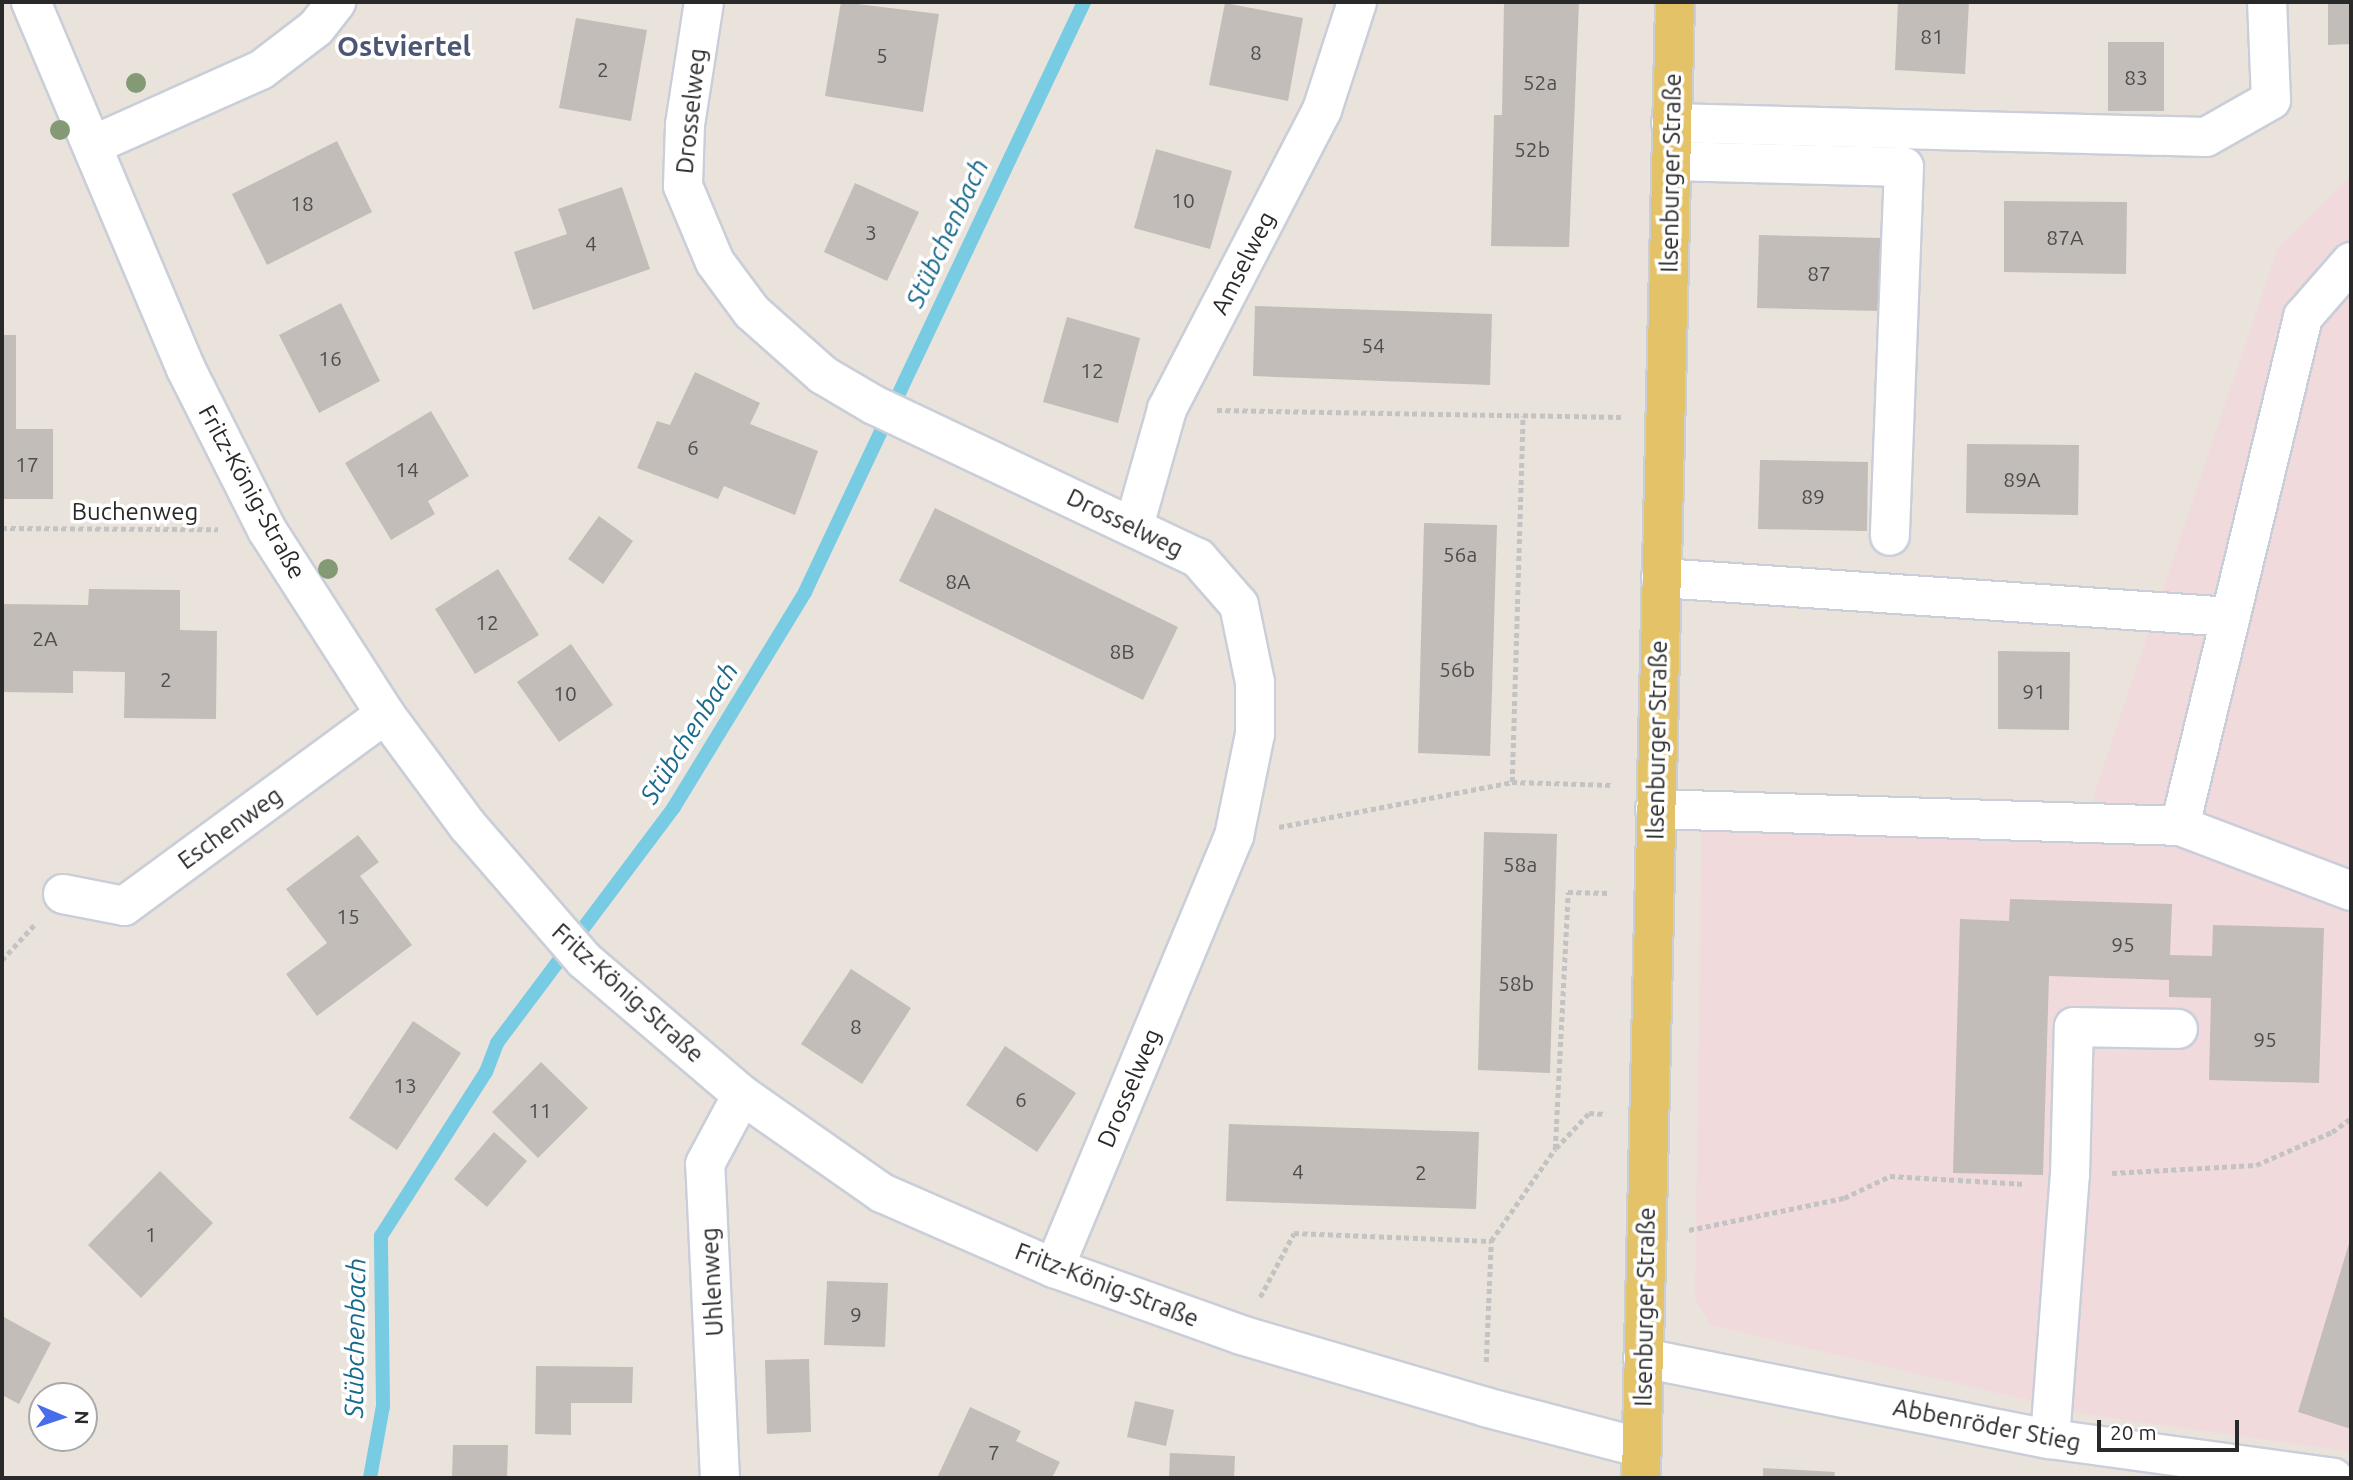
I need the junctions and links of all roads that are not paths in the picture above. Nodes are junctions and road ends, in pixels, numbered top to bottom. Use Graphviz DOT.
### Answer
graph roads {
  1 [pos="31,2"];
  2 [pos="335,2"];
  3 [pos="704,2"];
  4 [pos="1357,2"];
  5 [pos="1675,2"];
  6 [pos="2267,2"];
  7 [pos="1671,123"];
  8 [pos="93,145"];
  9 [pos="1672,161"];
  10 [pos="2351,262"];
  11 [pos="1134,526"];
  12 [pos="1890,536"];
  13 [pos="1661,578"];
  14 [pos="2231,617"];
  15 [pos="385,714"];
  16 [pos="1655,798"];
  17 [pos="2180,826"];
  18 [pos="2351,891"];
  19 [pos="63,894"];
  20 [pos="2178,1029"];
  21 [pos="742,1095"];
  22 [pos="1054,1268"];
  23 [pos="1643,1358"];
  24 [pos="2050,1439"];
  25 [pos="1641,1463"];
  26 [pos="720,1478"];
  27 [pos="2333,1478"];
  1 -- 8 [label="street, Fritz-König-Straße"];
  2 -- 8 [label="street"];
  3 -- 11 [label="street, Drosselweg"];
  4 -- 11 [label="street, Amselweg"];
  5 -- 7 [label="main road, Ilsenburger Straße"];
  6 -- 7 [label="street"];
  7 -- 9 [label="main road, Ilsenburger Straße"];
  8 -- 15 [label="street, Fritz-König-Straße"];
  9 -- 12 [label="street"];
  9 -- 13 [label="main road, Ilsenburger Straße"];
  10 -- 14 [label="street"];
  11 -- 22 [label="street, Drosselweg"];
  13 -- 14 [label="street"];
  13 -- 16 [label="main road, Ilsenburger Straße"];
  14 -- 17 [label="street"];
  15 -- 19 [label="street, Eschenweg"];
  15 -- 21 [label="street, Fritz-König-Straße"];
  16 -- 17 [label="street"];
  16 -- 23 [label="main road, Ilsenburger Straße"];
  17 -- 18 [label="street"];
  20 -- 24 [label="street"];
  21 -- 22 [label="street, Fritz-König-Straße"];
  21 -- 26 [label="street, Uhlenweg"];
  22 -- 25 [label="street, Fritz-König-Straße"];
  23 -- 24 [label="street, Abbenröder Stieg"];
  23 -- 25 [label="main road, Ilsenburger Straße"];
  24 -- 27 [label="street, Abbenröder Stieg"];
}
